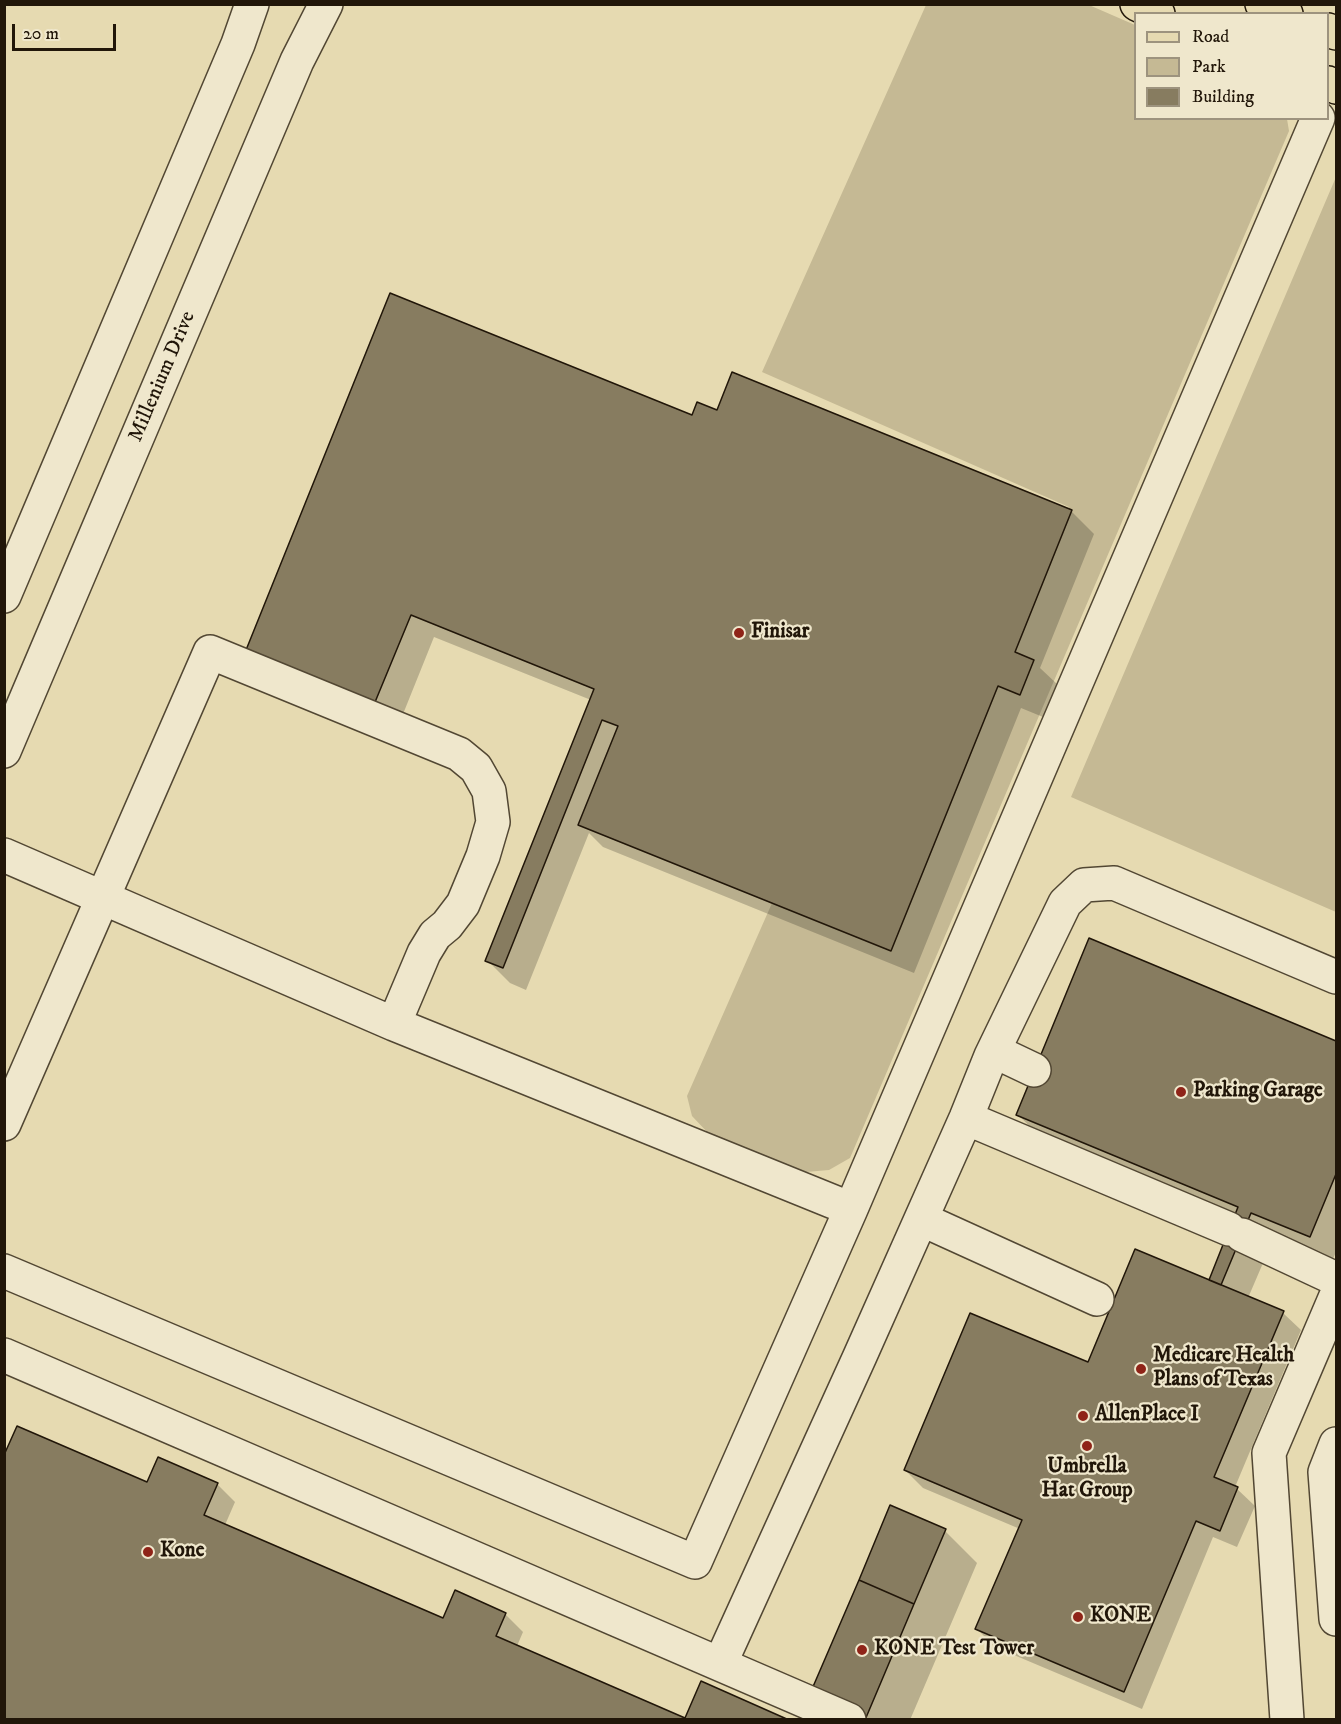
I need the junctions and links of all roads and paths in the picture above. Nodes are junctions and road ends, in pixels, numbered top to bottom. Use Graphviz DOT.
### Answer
graph roads {
  1 [pos="252,4"];
  2 [pos="326,4"];
  3 [pos="1137,4"];
  4 [pos="1262,4"];
  5 [pos="1154,12"];
  6 [pos="1281,12"];
  7 [pos="1317,120"];
  8 [pos="4,596"];
  9 [pos="4,751"];
  10 [pos="4,855"];
  11 [pos="102,898"];
  12 [pos="1336,977"];
  13 [pos="394,1024"];
  14 [pos="994,1051"];
  15 [pos="1034,1070"];
  16 [pos="966,1118"];
  17 [pos="4,1124"];
  18 [pos="851,1209"];
  19 [pos="921,1219"];
  20 [pos="4,1271"];
  21 [pos="1336,1279"];
  22 [pos="1336,1296"];
  23 [pos="1097,1299"];
  24 [pos="4,1355"];
  25 [pos="1336,1444"];
  26 [pos="1336,1619"];
  27 [pos="720,1664"];
  28 [pos="849,1719"];
  29 [pos="1287,1719"];
  1 -- 8 [label="street"];
  2 -- 9 [label="street, Millenium Drive"];
  3 -- 5 [label="main road"];
  4 -- 6 [label="main road"];
  7 -- 18 [label="street"];
  10 -- 11 [label="street"];
  11 -- 13 [label="street"];
  11 -- 13 [label="street"];
  11 -- 17 [label="street"];
  12 -- 14 [label="street"];
  13 -- 18 [label="street"];
  14 -- 15 [label="street"];
  14 -- 16 [label="street"];
  16 -- 19 [label="street"];
  16 -- 21 [label="street"];
  18 -- 20 [label="street"];
  19 -- 23 [label="street"];
  19 -- 27 [label="street"];
  22 -- 29 [label="street"];
  24 -- 27 [label="street"];
  25 -- 26 [label="street"];
  27 -- 28 [label="street"];
}
